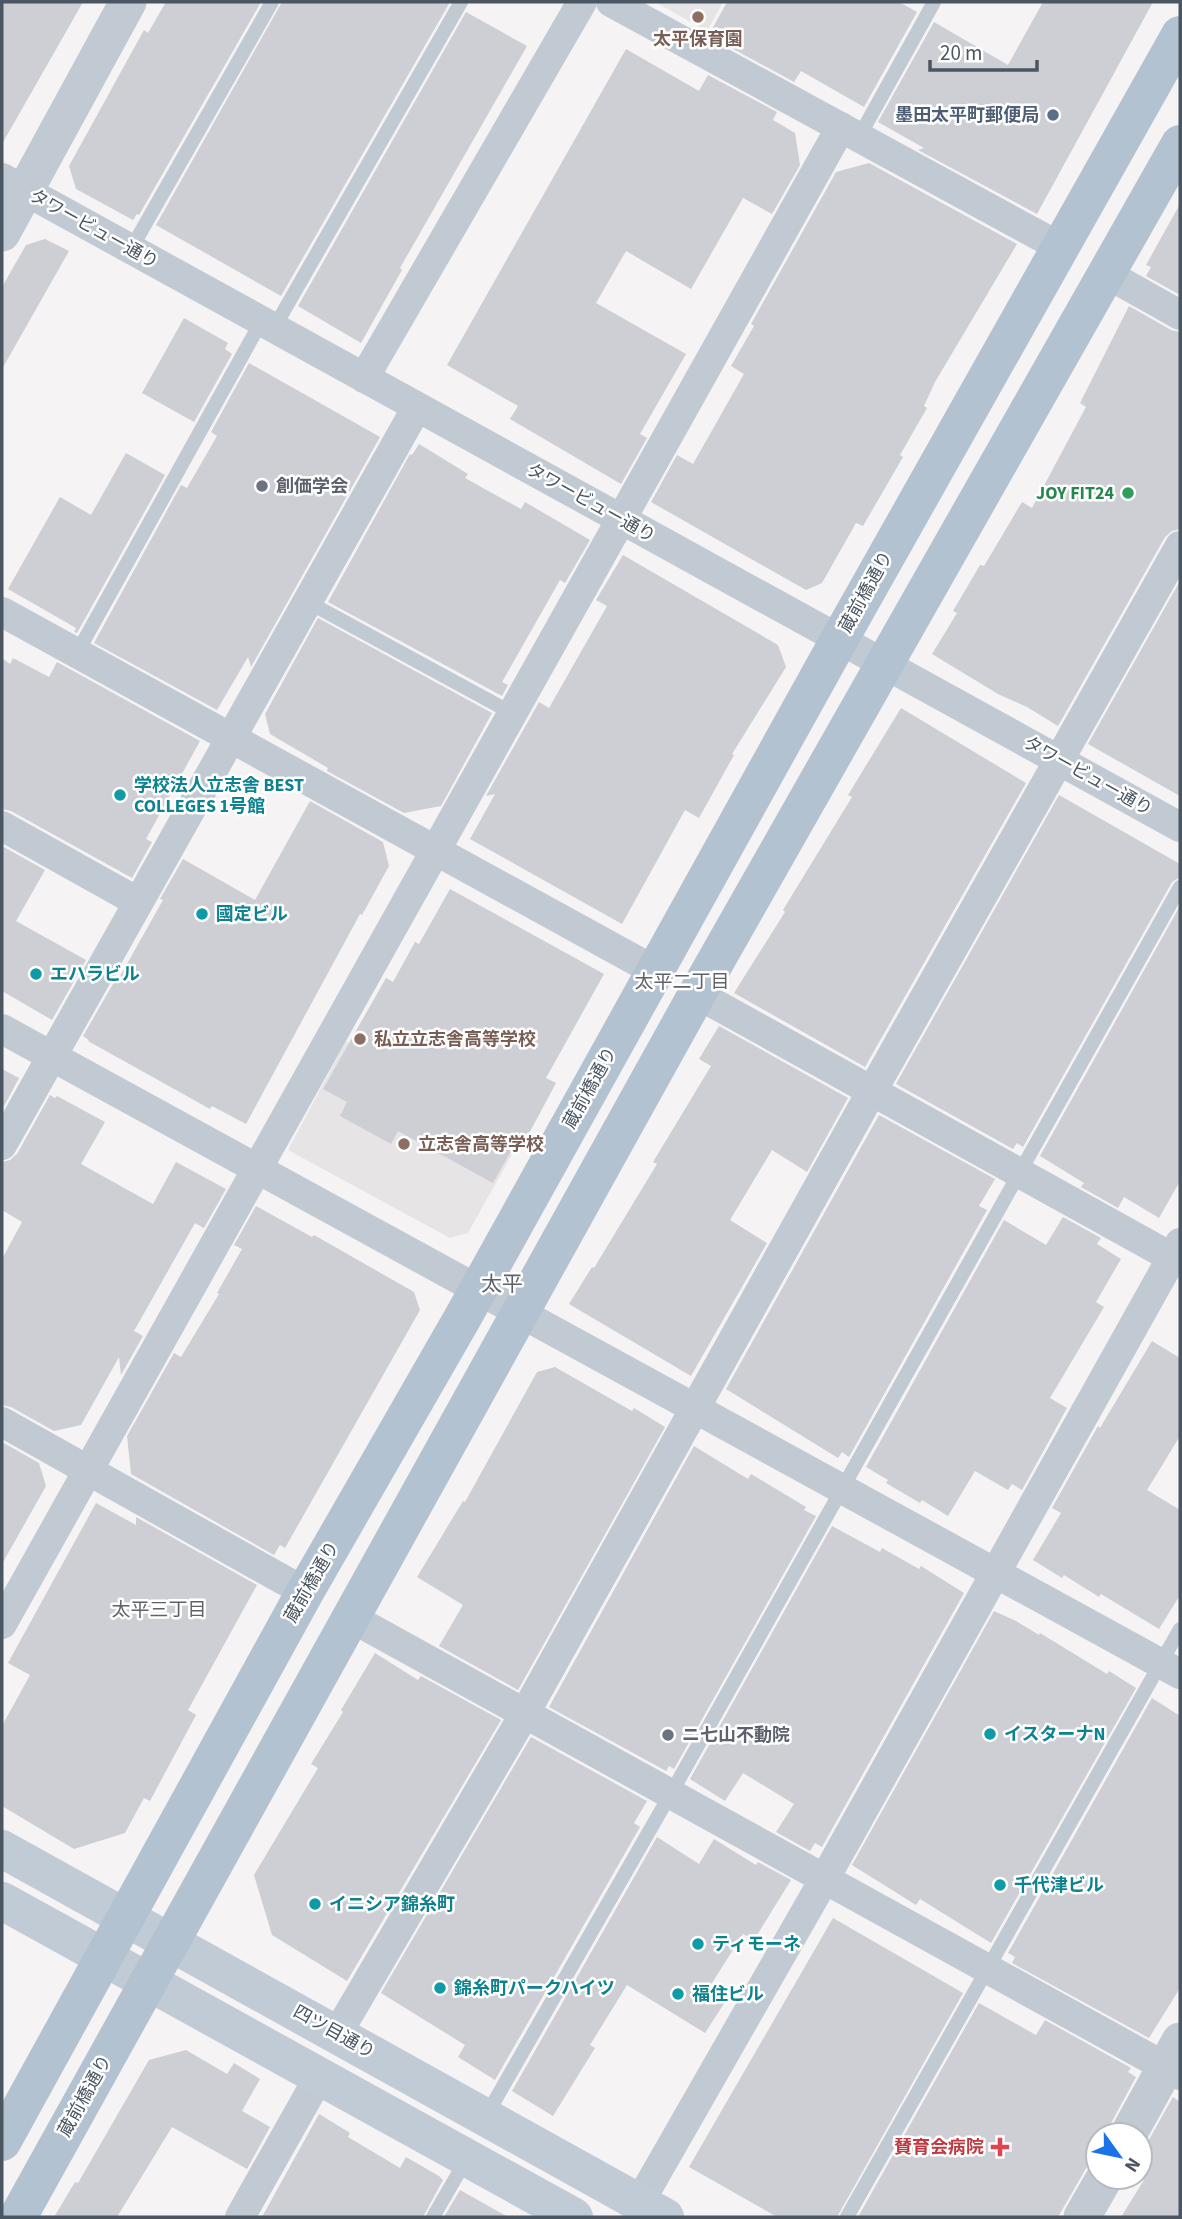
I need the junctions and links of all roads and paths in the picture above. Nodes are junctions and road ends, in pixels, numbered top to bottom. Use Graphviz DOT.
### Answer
graph roads {
  1 [pos="128,2"];
  2 [pos="272,2"];
  3 [pos="461,2"];
  4 [pos="582,2"];
  5 [pos="611,2"];
  6 [pos="934,2"];
  7 [pos="1180,35"];
  8 [pos="850,132"];
  9 [pos="1180,144"];
  10 [pos="13,184"];
  11 [pos="2,233"];
  12 [pos="1060,247"];
  13 [pos="131,248"];
  14 [pos="1107,274"];
  15 [pos="1180,315"];
  16 [pos="267,325"];
  17 [pos="364,378"];
  18 [pos="417,407"];
  19 [pos="620,520"];
  20 [pos="1180,546"];
  21 [pos="308,601"];
  22 [pos="2,612"];
  23 [pos="839,640"];
  24 [pos="77,653"];
  25 [pos="884,664"];
  26 [pos="512,713"];
  27 [pos="231,739"];
  28 [pos="1059,761"];
  29 [pos="2,826"];
  30 [pos="1180,827"];
  31 [pos="435,852"];
  32 [pos="1180,887"];
  33 [pos="138,902"];
  34 [pos="655,971"];
  35 [pos="697,994"];
  36 [pos="2,1029"];
  37 [pos="52,1057"];
  38 [pos="873,1090"];
  39 [pos="2,1145"];
  40 [pos="257,1168"];
  41 [pos="1020,1173"];
  42 [pos="1178,1254"];
  43 [pos="478,1289"];
  44 [pos="519,1312"];
  45 [pos="696,1409"];
  46 [pos="2,1422"];
  47 [pos="88,1469"];
  48 [pos="842,1490"];
  49 [pos="995,1573"];
  50 [pos="305,1592"];
  51 [pos="350,1617"];
  52 [pos="2,1623"];
  53 [pos="1180,1629"];
  54 [pos="1170,1669"];
  55 [pos="525,1713"];
  56 [pos="671,1793"];
  57 [pos="2,1849"];
  58 [pos="825,1878"];
  59 [pos="2,1900"];
  60 [pos="126,1916"];
  61 [pos="171,1941"];
  62 [pos="104,1957"];
  63 [pos="986,1969"];
  64 [pos="149,1982"];
  65 [pos="337,2034"];
  66 [pos="1175,2061"];
  67 [pos="319,2077"];
  68 [pos="486,2118"];
  69 [pos="1137,2121"];
  70 [pos="2,2141"];
  71 [pos="467,2158"];
  72 [pos="1097,2191"];
  73 [pos="652,2210"];
  74 [pos="18,2217"];
  75 [pos="240,2217"];
  76 [pos="433,2217"];
  77 [pos="574,2217"];
  78 [pos="847,2217"];
  79 [pos="1082,2217"];
  1 -- 10 [label="street"];
  2 -- 13 [label="lane"];
  3 -- 16 [label="lane"];
  4 -- 17 [label="street"];
  5 -- 8 [label="street"];
  6 -- 8 [label="lane"];
  7 -- 12 [label="main road, 蔵前橋通り"];
  8 -- 12 [label="street"];
  8 -- 19 [label="street"];
  9 -- 14 [label="main road, 蔵前橋通り"];
  10 -- 11 [label="street"];
  10 -- 13 [label="street, タワービュー通り"];
  12 -- 23 [label="main road, 蔵前橋通り"];
  13 -- 16 [label="street, タワービュー通り"];
  14 -- 15 [label="street"];
  14 -- 25 [label="main road, 蔵前橋通り"];
  16 -- 17 [label="street, タワービュー通り"];
  16 -- 24 [label="lane"];
  17 -- 18 [label="street, タワービュー通り"];
  18 -- 19 [label="street, タワービュー通り"];
  18 -- 21 [label="street"];
  19 -- 23 [label="street, タワービュー通り"];
  19 -- 26 [label="street"];
  20 -- 28 [label="street"];
  21 -- 26 [label="lane"];
  21 -- 27 [label="street"];
  22 -- 24 [label="street"];
  23 -- 25 [label="street, タワービュー通り"];
  23 -- 34 [label="main road, 蔵前橋通り"];
  24 -- 27 [label="street"];
  25 -- 28 [label="street, タワービュー通り"];
  25 -- 35 [label="main road, 蔵前橋通り"];
  26 -- 31 [label="street"];
  27 -- 31 [label="street"];
  27 -- 33 [label="street"];
  28 -- 30 [label="street, タワービュー通り"];
  28 -- 38 [label="street"];
  29 -- 33 [label="street"];
  31 -- 34 [label="street"];
  31 -- 40 [label="street"];
  32 -- 41 [label="lane"];
  33 -- 37 [label="street"];
  34 -- 43 [label="main road, 蔵前橋通り"];
  35 -- 38 [label="street"];
  35 -- 44 [label="main road, 蔵前橋通り"];
  36 -- 37 [label="street"];
  37 -- 39 [label="street"];
  37 -- 40 [label="street"];
  38 -- 41 [label="street"];
  38 -- 45 [label="street"];
  40 -- 43 [label="street"];
  40 -- 47 [label="street"];
  41 -- 42 [label="street"];
  41 -- 48 [label="lane"];
  42 -- 49 [label="street"];
  43 -- 44 [label="street"];
  43 -- 50 [label="main road, 蔵前橋通り"];
  44 -- 45 [label="street"];
  44 -- 51 [label="main road, 蔵前橋通り"];
  45 -- 48 [label="street"];
  45 -- 55 [label="street"];
  46 -- 47 [label="street"];
  47 -- 50 [label="street"];
  47 -- 52 [label="street"];
  48 -- 49 [label="street"];
  48 -- 56 [label="lane"];
  49 -- 54 [label="street"];
  49 -- 58 [label="street"];
  50 -- 60 [label="main road, 蔵前橋通り"];
  51 -- 55 [label="street"];
  51 -- 61 [label="main road, 蔵前橋通り"];
  53 -- 54 [label="lane"];
  54 -- 63 [label="lane"];
  55 -- 56 [label="street"];
  55 -- 65 [label="street"];
  56 -- 58 [label="street"];
  56 -- 68 [label="lane"];
  57 -- 60 [label="main road, 四ツ目通り"];
  58 -- 63 [label="street"];
  58 -- 73 [label="street"];
  59 -- 62 [label="main road"];
  60 -- 61 [label="main road, 四ツ目通り"];
  60 -- 62 [label="main road, 蔵前橋通り"];
  61 -- 64 [label="main road, 蔵前橋通り"];
  61 -- 65 [label="main road, 四ツ目通り"];
  62 -- 64 [label="main road"];
  62 -- 70 [label="main road, 蔵前橋通り"];
  63 -- 66 [label="street"];
  63 -- 78 [label="lane"];
  64 -- 67 [label="main road"];
  64 -- 74 [label="main road, 蔵前橋通り"];
  65 -- 68 [label="main road, 四ツ目通り"];
  66 -- 69 [label="street"];
  67 -- 71 [label="main road"];
  67 -- 75 [label="street"];
  68 -- 73 [label="main road, 四ツ目通り"];
  71 -- 76 [label="lane"];
  71 -- 77 [label="main road"];
  72 -- 79 [label="street"];
}
